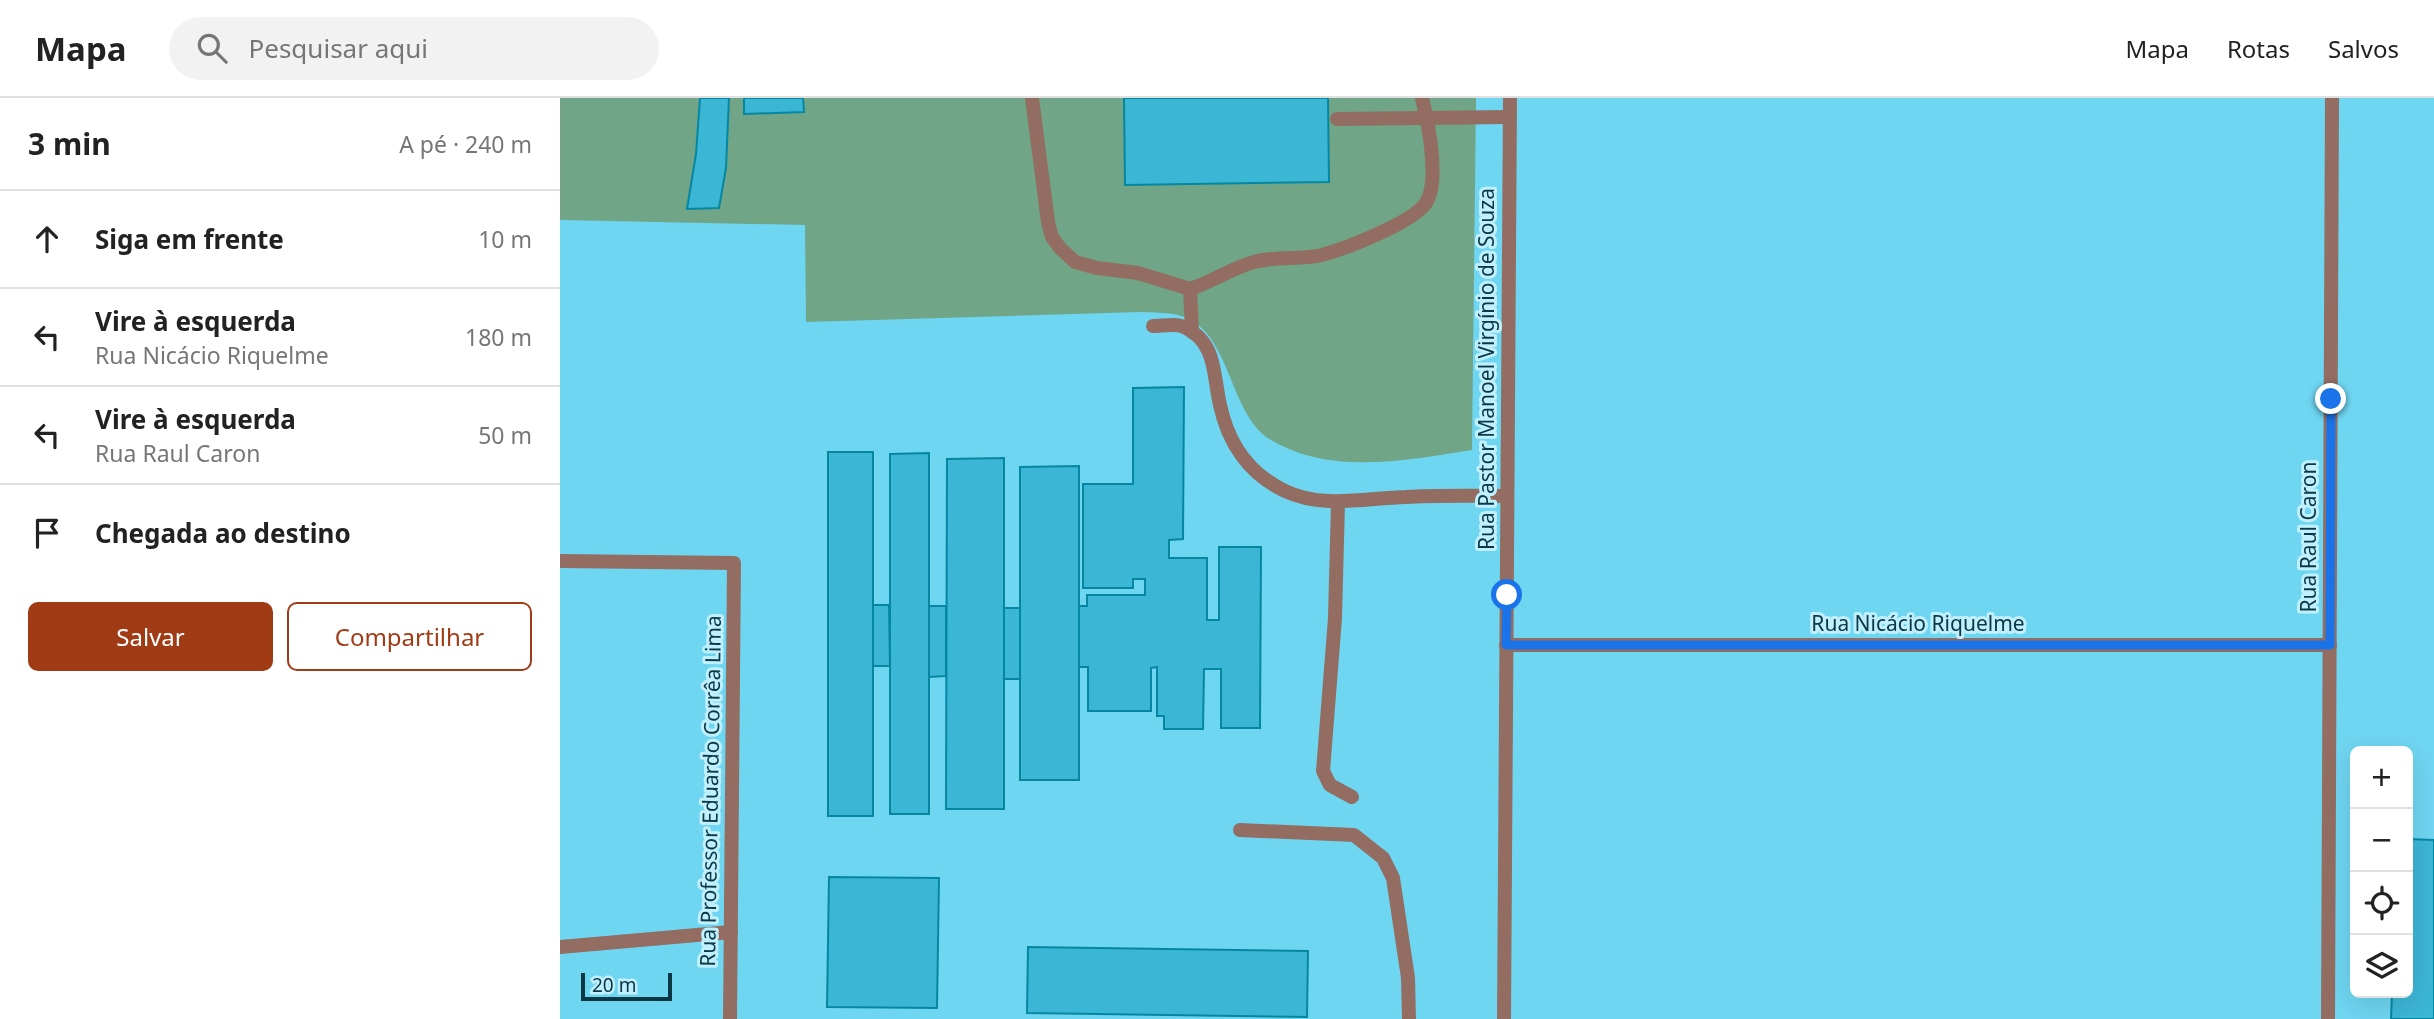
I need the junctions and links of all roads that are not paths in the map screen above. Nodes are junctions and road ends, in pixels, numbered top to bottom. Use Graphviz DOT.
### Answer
graph roads {
  1 [pos="1032,98"];
  2 [pos="1422,98"];
  3 [pos="1510,98"];
  4 [pos="2332,98"];
  5 [pos="1427,117"];
  6 [pos="1509,117"];
  7 [pos="1337,119"];
  8 [pos="1190,289"];
  9 [pos="1153,326"];
  10 [pos="1192,332"];
  11 [pos="1507,496"];
  12 [pos="1338,503"];
  13 [pos="560,561"];
  14 [pos="1506,645"];
  15 [pos="2330,645"];
  16 [pos="1352,797"];
  17 [pos="1240,830"];
  18 [pos="731,932"];
  19 [pos="560,947"];
  20 [pos="730,1019"];
  21 [pos="1409,1019"];
  22 [pos="1504,1019"];
  23 [pos="2328,1019"];
  1 -- 8 [label="street"];
  2 -- 5 [label="street"];
  3 -- 6 [label="street, Rua Pastor Manoel Virgínio de Souza"];
  4 -- 15 [label="street, Rua Raul Caron"];
  5 -- 6 [label="street"];
  5 -- 7 [label="street"];
  5 -- 8 [label="street"];
  6 -- 11 [label="street, Rua Pastor Manoel Virgínio de Souza"];
  8 -- 10 [label="street"];
  9 -- 10 [label="street"];
  10 -- 12 [label="street"];
  11 -- 12 [label="street"];
  11 -- 14 [label="street, Rua Pastor Manoel Virgínio de Souza"];
  12 -- 16 [label="street"];
  13 -- 18 [label="street, Rua Professor Eduardo Corrêa Lima"];
  14 -- 15 [label="street, Rua Nicácio Riquelme"];
  14 -- 22 [label="street, Rua Pastor Manoel Virgínio de Souza"];
  15 -- 23 [label="street, Rua Raul Caron"];
  17 -- 21 [label="street"];
  18 -- 19 [label="street"];
  18 -- 20 [label="street, Rua Professor Eduardo Corrêa Lima"];
}
